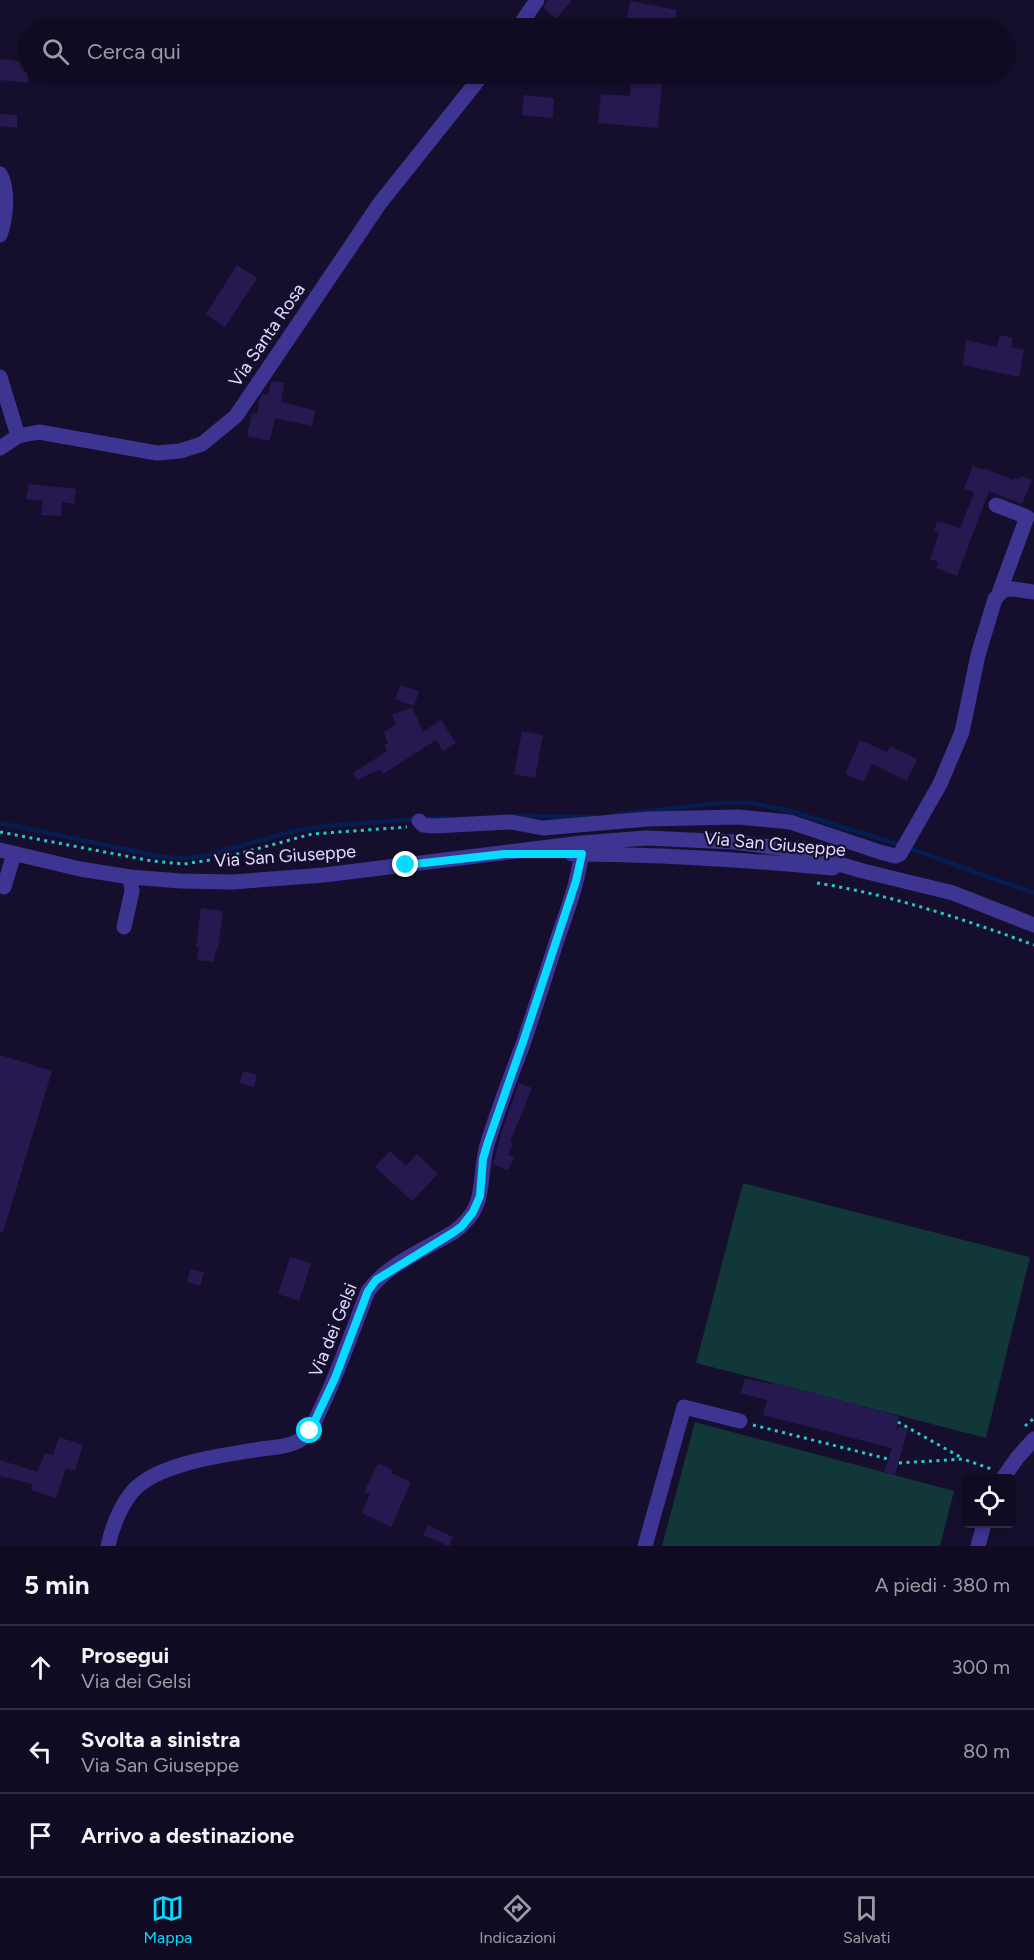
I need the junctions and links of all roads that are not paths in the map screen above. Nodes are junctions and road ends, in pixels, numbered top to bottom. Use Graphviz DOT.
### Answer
graph roads {
  1 [pos="537,0"];
  2 [pos="525,18"];
  3 [pos="475,84"];
  4 [pos="0,174"];
  5 [pos="0,235"];
  6 [pos="0,377"];
  7 [pos="18,436"];
  8 [pos="0,448"];
  9 [pos="996,505"];
  10 [pos="1034,592"];
  11 [pos="999,593"];
  12 [pos="738,817"];
  13 [pos="415,824"];
  14 [pos="734,842"];
  15 [pos="582,849"];
  16 [pos="7,852"];
  17 [pos="732,859"];
  18 [pos="863,871"];
  19 [pos="130,877"];
  20 [pos="4,887"];
  21 [pos="1034,924"];
  22 [pos="124,927"];
  23 [pos="740,1421"];
  24 [pos="1034,1439"];
  25 [pos="997,1474"];
  26 [pos="983,1528"];
  27 [pos="108,1546"];
  28 [pos="645,1546"];
  29 [pos="978,1546"];
  1 -- 2 [label="street"];
  3 -- 7 [label="street, Via Santa Rosa"];
  4 -- 5 [label="street"];
  6 -- 7 [label="street"];
  7 -- 8 [label="street, Via Santa Rosa"];
  9 -- 11 [label="street"];
  10 -- 11 [label="street"];
  11 -- 12 [label="street"];
  12 -- 13 [label="street"];
  12 -- 14 [label="street"];
  14 -- 15 [label="street, Via San Giuseppe"];
  14 -- 17 [label="street"];
  14 -- 18 [label="street, Via San Giuseppe"];
  15 -- 17 [label="street, Via San Giuseppe"];
  15 -- 19 [label="street, Via San Giuseppe"];
  15 -- 27 [label="street, Via dei Gelsi"];
  16 -- 19 [label="street, Via San Giuseppe"];
  16 -- 20 [label="street"];
  17 -- 18 [label="street, Via San Giuseppe"];
  18 -- 21 [label="street, Via San Giuseppe"];
  19 -- 22 [label="street"];
  23 -- 28 [label="street"];
  24 -- 25 [label="street"];
  26 -- 29 [label="street"];
}
